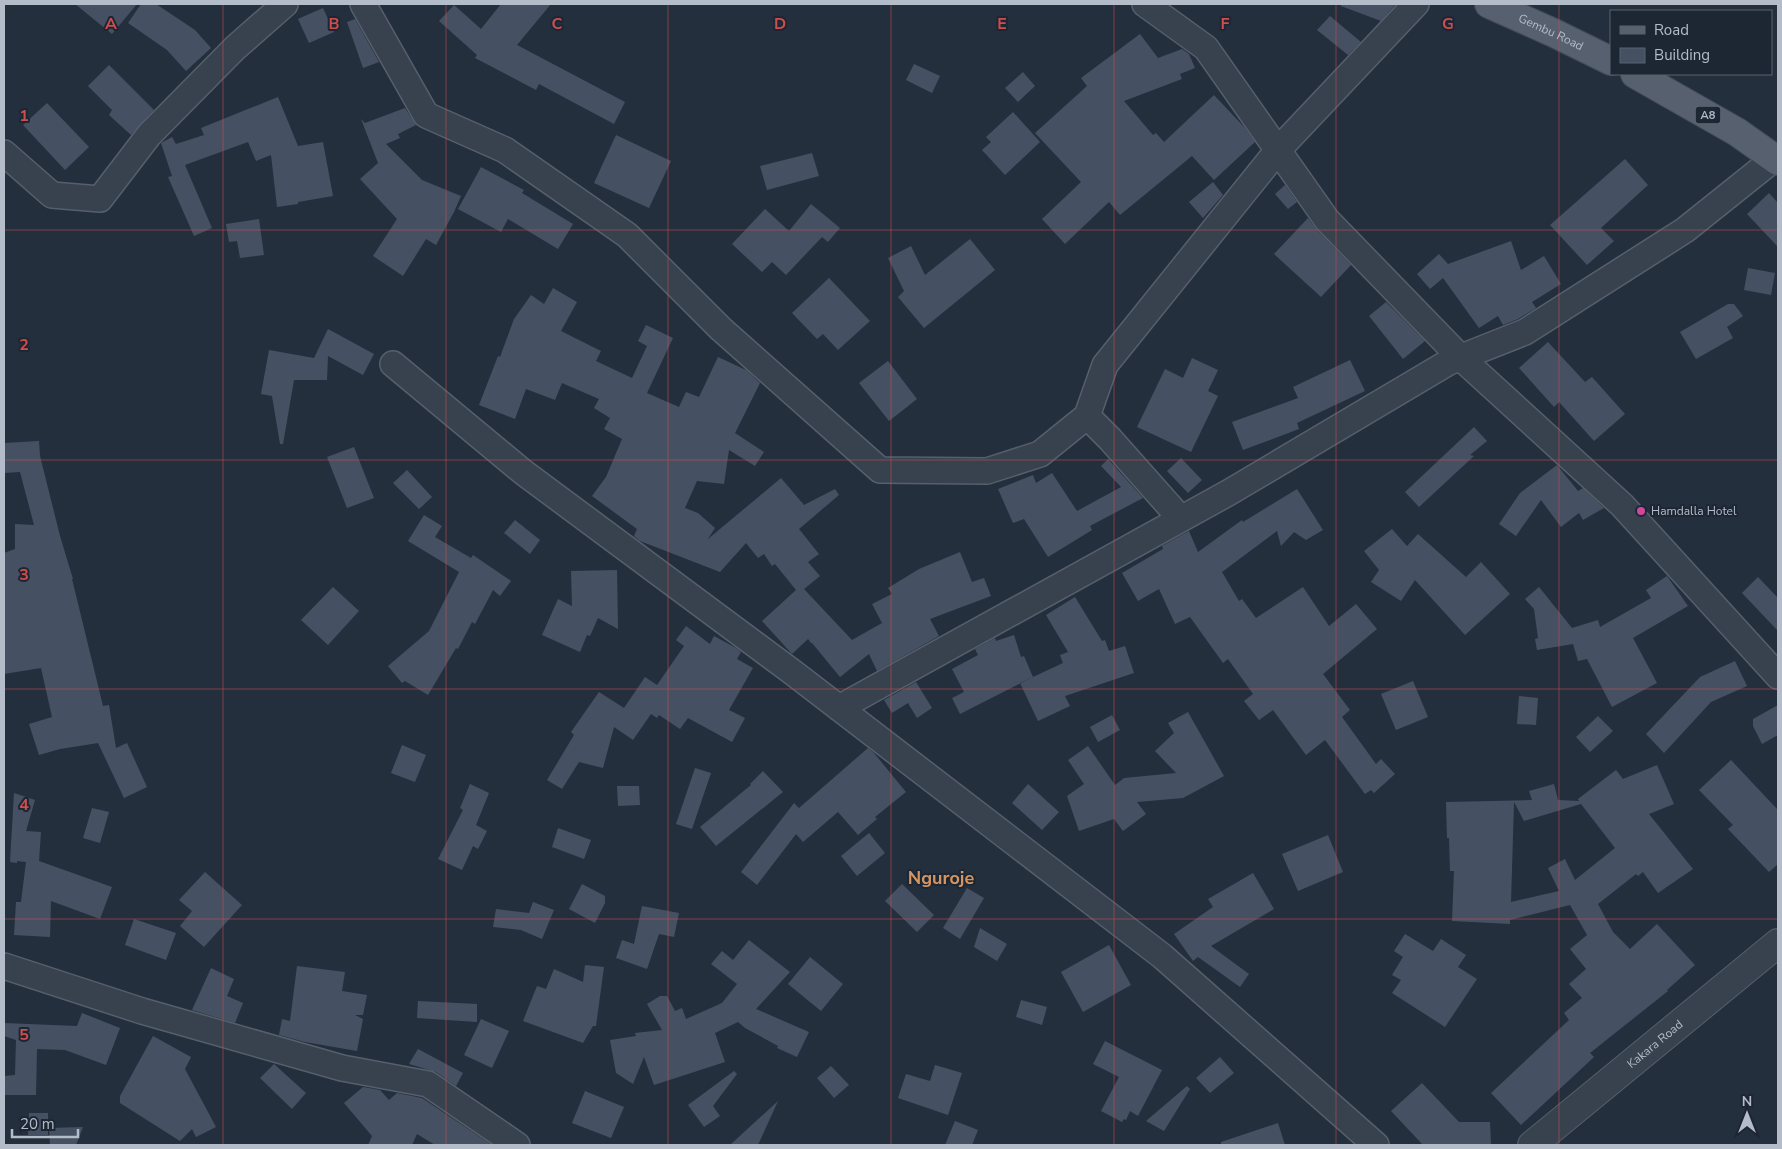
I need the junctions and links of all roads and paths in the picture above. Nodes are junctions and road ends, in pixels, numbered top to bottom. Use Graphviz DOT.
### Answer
graph roads {
  1 [pos="285,4"];
  2 [pos="364,4"];
  3 [pos="1145,4"];
  4 [pos="1416,4"];
  5 [pos="1489,4"];
  6 [pos="1610,61"];
  7 [pos="1637,75"];
  8 [pos="1278,150"];
  9 [pos="4,153"];
  10 [pos="1776,160"];
  11 [pos="1460,357"];
  12 [pos="393,364"];
  13 [pos="1087,416"];
  14 [pos="1181,519"];
  15 [pos="1778,676"];
  16 [pos="839,708"];
  17 [pos="1778,943"];
  18 [pos="4,966"];
  19 [pos="517,1145"];
  20 [pos="1376,1145"];
  21 [pos="1532,1145"];
  1 -- 9 [label="street"];
  2 -- 13 [label="street"];
  3 -- 8 [label="street"];
  4 -- 8 [label="street"];
  5 -- 6 [label="main road, Gembu Road"];
  7 -- 10 [label="main road, A8"];
  8 -- 11 [label="street"];
  8 -- 13 [label="street"];
  10 -- 11 [label="street"];
  11 -- 14 [label="street"];
  11 -- 15 [label="street"];
  12 -- 16 [label="street"];
  13 -- 14 [label="street"];
  14 -- 16 [label="street"];
  16 -- 20 [label="street"];
  17 -- 21 [label="street, Kakara Road"];
  18 -- 19 [label="street"];
}
